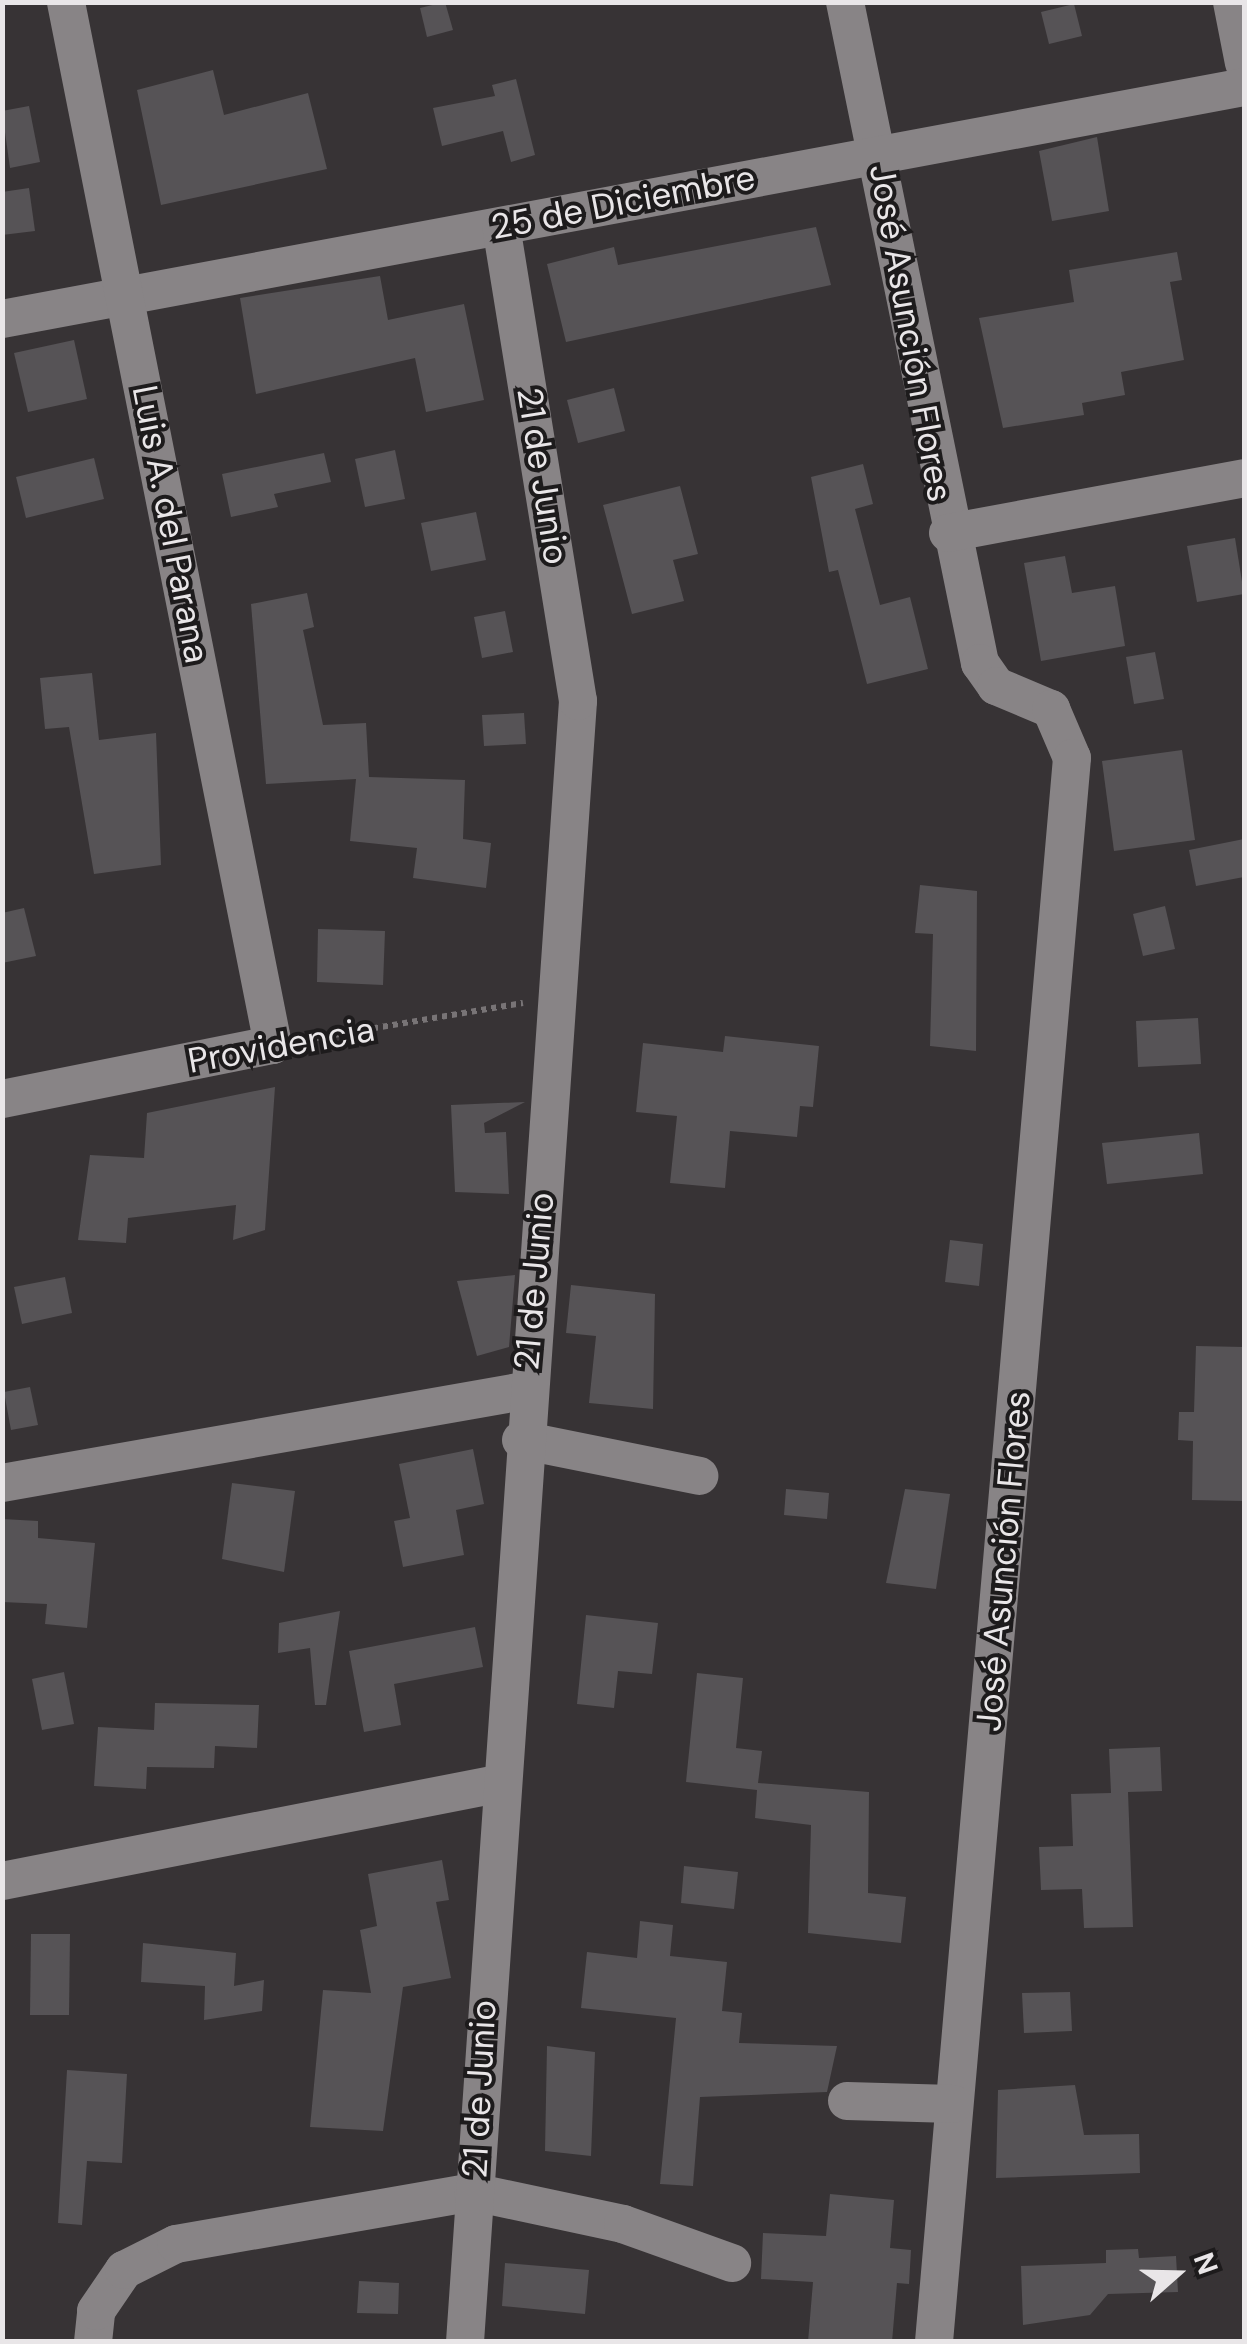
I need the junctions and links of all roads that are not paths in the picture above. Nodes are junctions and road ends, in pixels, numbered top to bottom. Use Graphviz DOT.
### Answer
graph roads {
  1 [pos="66,2"];
  2 [pos="845,2"];
  3 [pos="1232,2"];
  4 [pos="1244,63"];
  5 [pos="1244,86"];
  6 [pos="878,153"];
  7 [pos="501,226"];
  8 [pos="126,296"];
  9 [pos="2,319"];
  10 [pos="1244,478"];
  11 [pos="948,533"];
  12 [pos="273,1045"];
  13 [pos="2,1099"];
  14 [pos="524,1391"];
  15 [pos="520,1440"];
  16 [pos="699,1476"];
  17 [pos="2,1483"];
  18 [pos="497,1784"];
  19 [pos="2,1881"];
  20 [pos="847,2101"];
  21 [pos="953,2104"];
  22 [pos="474,2192"];
  23 [pos="732,2263"];
  24 [pos="93,2342"];
  25 [pos="464,2342"];
  26 [pos="934,2342"];
  1 -- 8 [label="street, Luis A. del Parana"];
  2 -- 6 [label="street, José Asunción Flores"];
  3 -- 4 [label="street"];
  5 -- 6 [label="street, 25 de Diciembre"];
  6 -- 7 [label="street, 25 de Diciembre"];
  6 -- 11 [label="street, José Asunción Flores"];
  7 -- 8 [label="street, 25 de Diciembre"];
  7 -- 14 [label="street, 21 de Junio"];
  8 -- 9 [label="street, 25 de Diciembre"];
  8 -- 12 [label="street, Luis A. del Parana"];
  10 -- 11 [label="street"];
  11 -- 21 [label="street, José Asunción Flores"];
  12 -- 13 [label="street, Providencia"];
  14 -- 15 [label="street, 21 de Junio"];
  14 -- 17 [label="street"];
  15 -- 16 [label="street"];
  15 -- 18 [label="street, 21 de Junio"];
  18 -- 19 [label="street"];
  18 -- 22 [label="street, 21 de Junio"];
  20 -- 21 [label="street"];
  21 -- 26 [label="street, José Asunción Flores"];
  22 -- 23 [label="street"];
  22 -- 24 [label="street"];
  22 -- 25 [label="street, 21 de Junio"];
}
